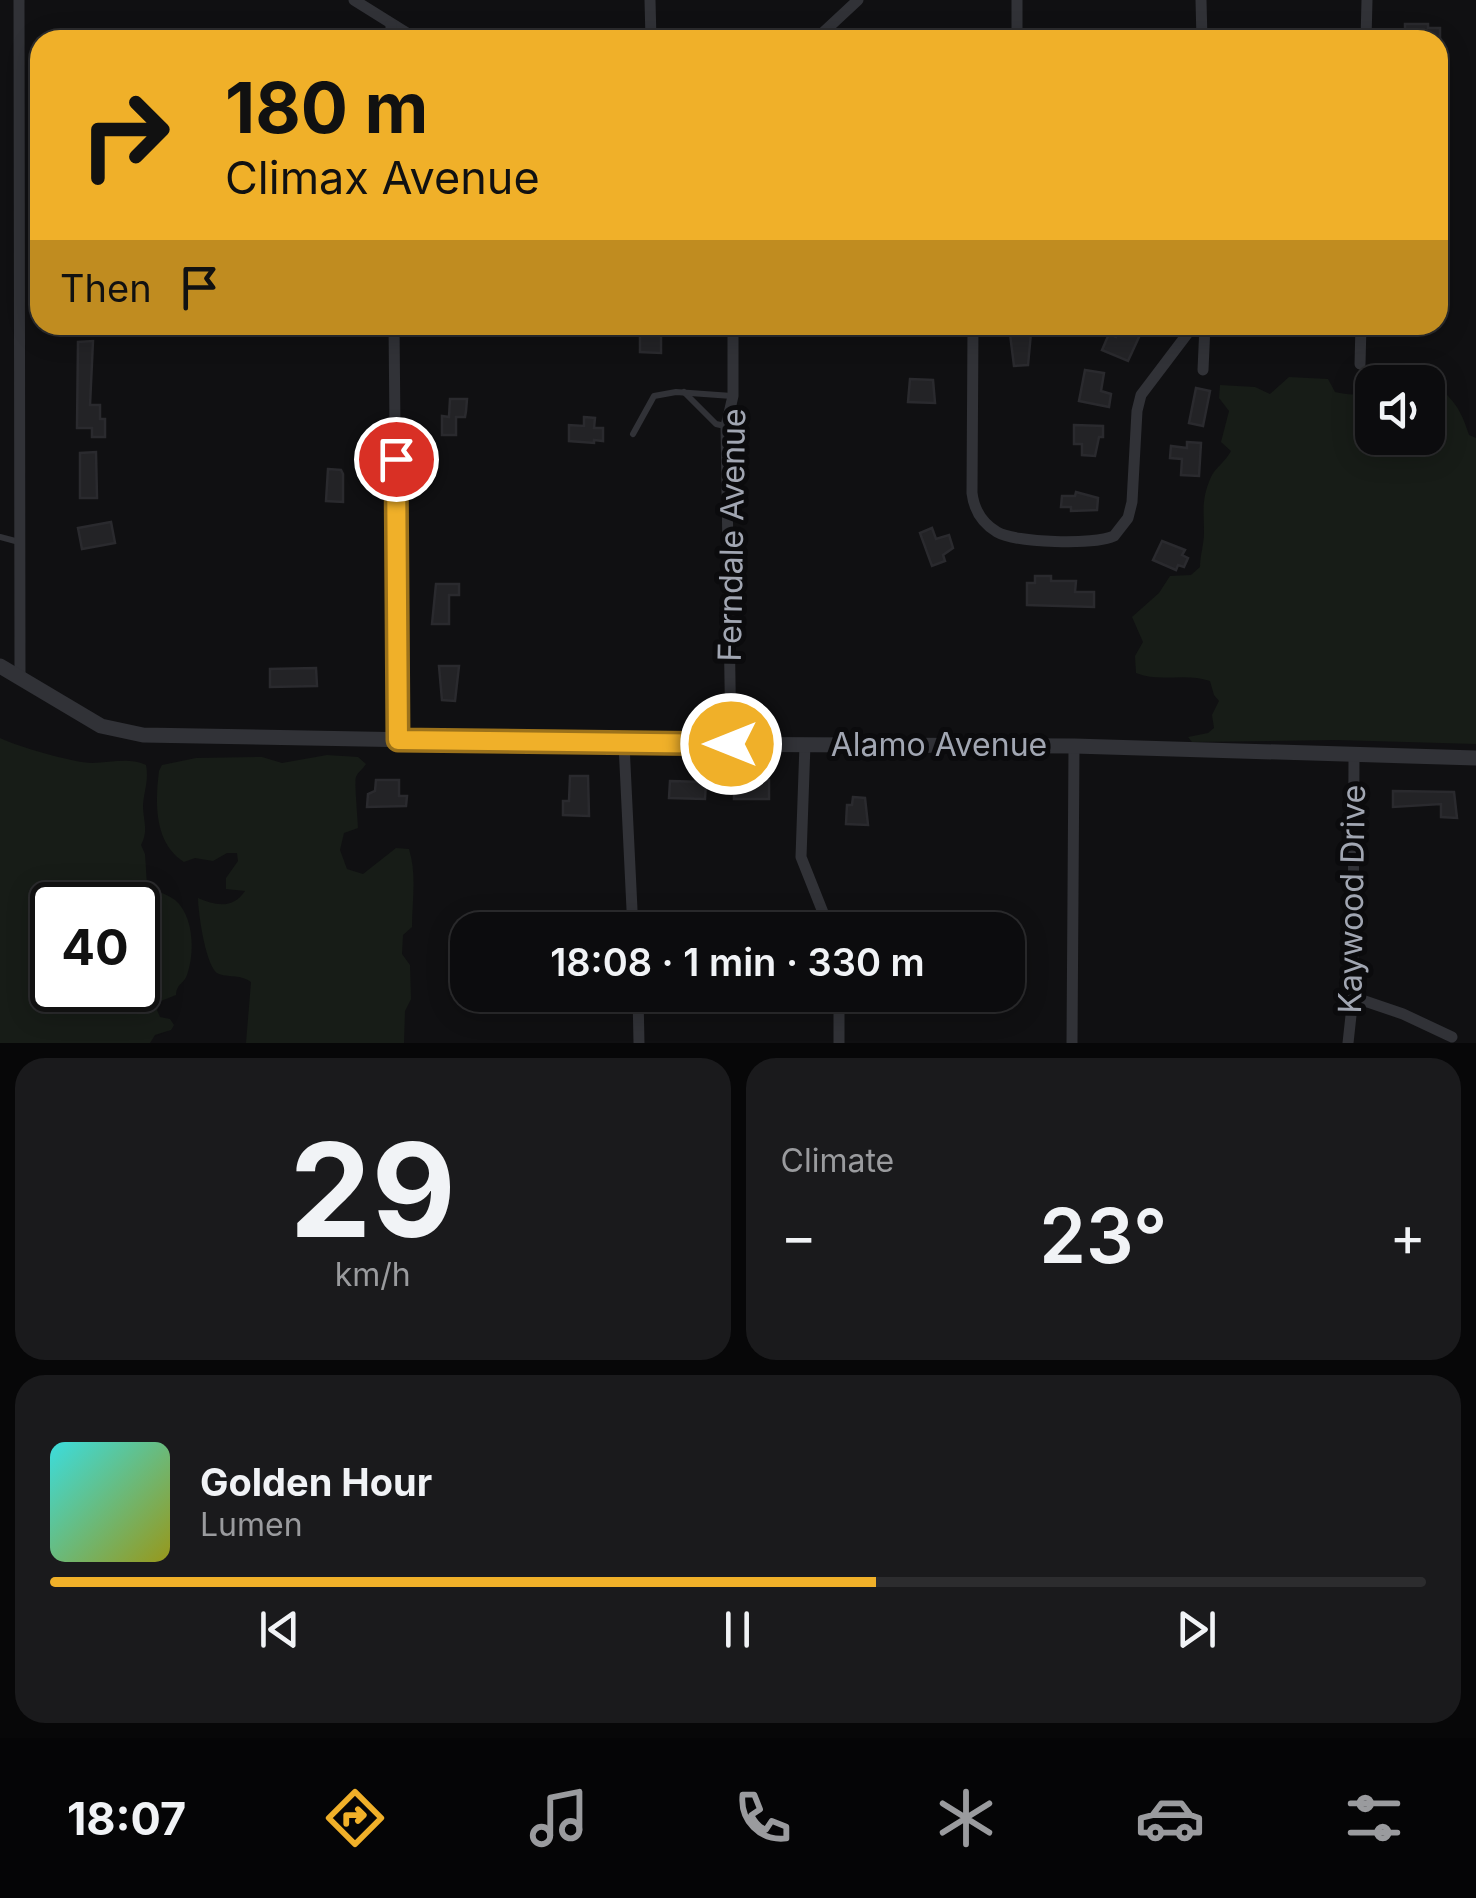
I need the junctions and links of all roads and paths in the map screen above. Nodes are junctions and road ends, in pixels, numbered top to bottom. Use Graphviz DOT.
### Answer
graph roads {
  1 [pos="19,0"];
  2 [pos="354,0"];
  3 [pos="650,0"];
  4 [pos="840,0"];
  5 [pos="858,0"];
  6 [pos="1018,0"];
  7 [pos="1202,0"];
  8 [pos="1367,0"];
  9 [pos="840,16"];
  10 [pos="391,24"];
  11 [pos="391,30"];
  12 [pos="401,30"];
  13 [pos="651,30"];
  14 [pos="828,30"];
  15 [pos="1016,30"];
  16 [pos="1202,30"];
  17 [pos="1366,30"];
  18 [pos="394,335"];
  19 [pos="733,335"];
  20 [pos="973,335"];
  21 [pos="1186,335"];
  22 [pos="1205,335"];
  23 [pos="1361,335"];
  24 [pos="1360,364"];
  25 [pos="1203,370"];
  26 [pos="684,392"];
  27 [pos="734,396"];
  28 [pos="726,426"];
  29 [pos="633,434"];
  30 [pos="0,538"];
  31 [pos="20,543"];
  32 [pos="0,666"];
  33 [pos="20,678"];
  34 [pos="398,740"];
  35 [pos="624,744"];
  36 [pos="731,744"];
  37 [pos="806,744"];
  38 [pos="1074,746"];
  39 [pos="1354,756"];
  40 [pos="1476,758"];
  41 [pos="631,912"];
  42 [pos="823,912"];
  43 [pos="1353,997"];
  44 [pos="638,1012"];
  45 [pos="839,1012"];
  46 [pos="1452,1036"];
  47 [pos="639,1043"];
  48 [pos="839,1043"];
  49 [pos="1072,1043"];
  50 [pos="1348,1043"];
  1 -- 31 [label="street"];
  2 -- 10 [label="street"];
  3 -- 13 [label="street"];
  4 -- 9 [label="street"];
  5 -- 9 [label="street"];
  6 -- 15 [label="street"];
  7 -- 16 [label="street"];
  8 -- 17 [label="street"];
  9 -- 14 [label="street"];
  10 -- 11 [label="street"];
  10 -- 12 [label="street"];
  18 -- 34 [label="street"];
  19 -- 27 [label="street, Ferndale Avenue"];
  20 -- 21 [label="street"];
  22 -- 25 [label="street"];
  23 -- 24 [label="street"];
  26 -- 27 [label="lane"];
  26 -- 28 [label="lane"];
  26 -- 29 [label="lane"];
  27 -- 28 [label="street, Ferndale Avenue"];
  28 -- 36 [label="street, Ferndale Avenue"];
  30 -- 31 [label="lane"];
  31 -- 33 [label="street"];
  32 -- 33 [label="street, Alamo Avenue"];
  33 -- 34 [label="street, Alamo Avenue"];
  34 -- 35 [label="street, Alamo Avenue"];
  35 -- 36 [label="street, Alamo Avenue"];
  35 -- 41 [label="street"];
  36 -- 37 [label="street, Alamo Avenue"];
  37 -- 38 [label="street, Alamo Avenue"];
  37 -- 42 [label="street"];
  38 -- 39 [label="street, Alamo Avenue"];
  38 -- 49 [label="street"];
  39 -- 40 [label="street, Alamo Avenue"];
  39 -- 43 [label="street, Kaywood Drive"];
  43 -- 46 [label="street"];
  43 -- 50 [label="street, Kaywood Drive"];
  44 -- 47 [label="street"];
  45 -- 48 [label="street"];
}
